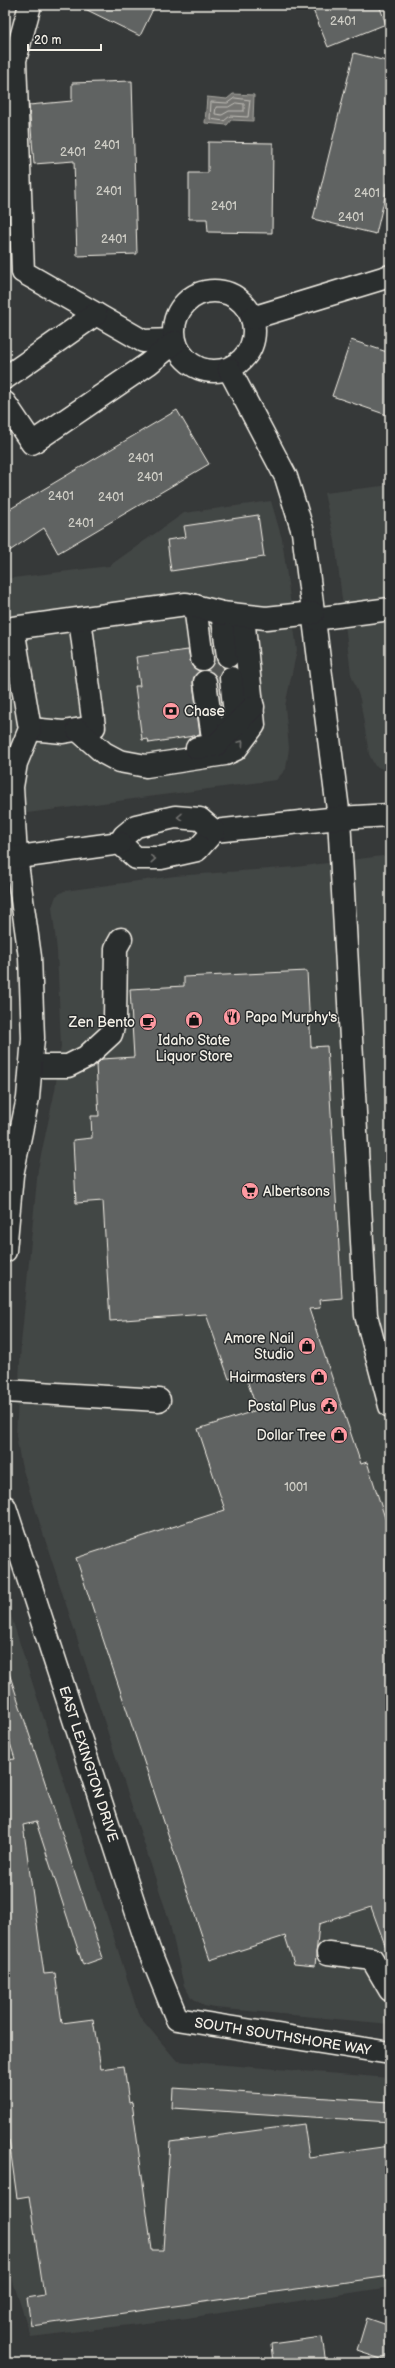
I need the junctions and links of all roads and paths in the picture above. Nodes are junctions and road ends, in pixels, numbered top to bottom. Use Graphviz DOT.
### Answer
graph roads {
  1 [pos="30,5"];
  2 [pos="390,276"];
  3 [pos="96,314"];
  4 [pos="252,318"];
  5 [pos="175,341"];
  6 [pos="229,369"];
  7 [pos="5,378"];
  8 [pos="5,403"];
  9 [pos="390,609"];
  10 [pos="217,611"];
  11 [pos="314,616"];
  12 [pos="80,619"];
  13 [pos="215,658"];
  14 [pos="218,680"];
  15 [pos="253,708"];
  16 [pos="86,728"];
  17 [pos="30,729"];
  18 [pos="220,741"];
  19 [pos="390,815"];
  20 [pos="339,818"];
  21 [pos="214,831"];
  22 [pos="120,843"];
  23 [pos="10,858"];
  24 [pos="121,939"];
  25 [pos="31,1066"];
  26 [pos="5,1251"];
  27 [pos="5,1391"];
  28 [pos="159,1400"];
  29 [pos="390,1406"];
  30 [pos="5,1507"];
  31 [pos="328,1953"];
  32 [pos="390,1990"];
  33 [pos="177,2019"];
  34 [pos="389,2048"];
  1 -- 3 [label="street"];
  2 -- 4 [label="street"];
  3 -- 5 [label="street"];
  3 -- 7 [label="street"];
  4 -- 5 [label="street"];
  4 -- 6 [label="street"];
  5 -- 6 [label="street"];
  5 -- 8 [label="street"];
  6 -- 11 [label="street"];
  9 -- 11 [label="street"];
  10 -- 11 [label="street"];
  10 -- 12 [label="street"];
  10 -- 13 [label="street"];
  10 -- 15 [label="street"];
  11 -- 20 [label="street"];
  12 -- 16 [label="street"];
  12 -- 17 [label="street"];
  14 -- 18 [label="street"];
  16 -- 15 [label="street, one-way"];
  15 -- 18 [label="street"];
  16 -- 17 [label="street"];
  16 -- 18 [label="street"];
  17 -- 23 [label="street"];
  19 -- 20 [label="street"];
  20 -- 21 [label="street"];
  20 -- 29 [label="street"];
  21 -- 22 [label="street, one-way"];
  22 -- 21 [label="street, one-way"];
  22 -- 23 [label="street"];
  23 -- 25 [label="street"];
  24 -- 25 [label="street"];
  25 -- 26 [label="street"];
  27 -- 28 [label="street"];
  30 -- 33 [label="street, EAST LEXINGTON DRIVE"];
  31 -- 32 [label="street"];
  33 -- 34 [label="street, SOUTH SOUTHSHORE WAY"];
}
